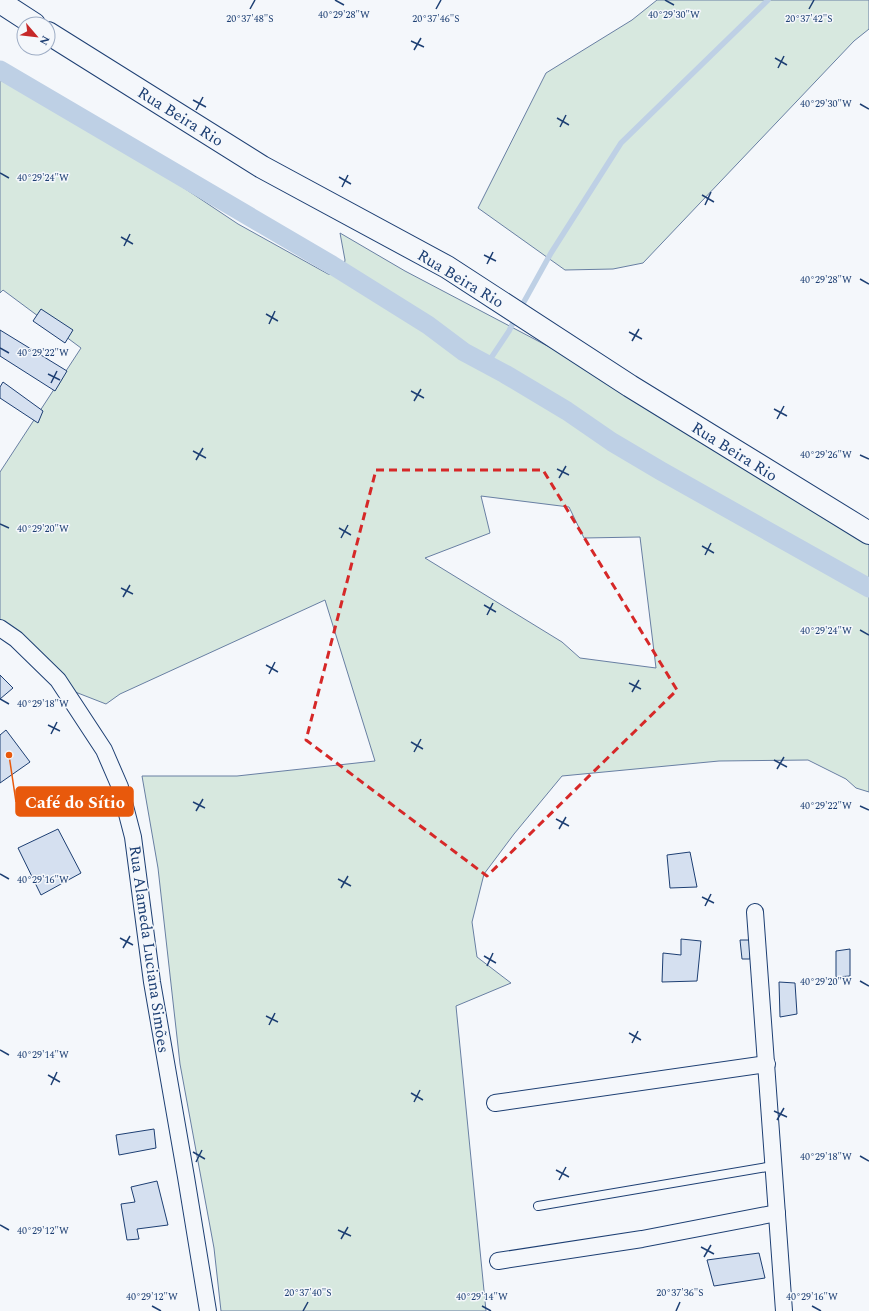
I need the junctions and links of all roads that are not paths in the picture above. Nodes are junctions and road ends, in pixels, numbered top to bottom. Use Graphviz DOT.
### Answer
graph roads {
  1 [pos="0,2"];
  2 [pos="22,16"];
  3 [pos="56,38"];
  4 [pos="869,533"];
  5 [pos="0,628"];
  6 [pos="755,912"];
  7 [pos="767,1064"];
  8 [pos="495,1103"];
  9 [pos="773,1166"];
  10 [pos="538,1206"];
  11 [pos="777,1213"];
  12 [pos="498,1261"];
  13 [pos="208,1311"];
  14 [pos="784,1311"];
  1 -- 2 [label="street"];
  3 -- 4 [label="street, Rua Beira Rio"];
  5 -- 13 [label="street, Rua Alameda Luciana Simões"];
  6 -- 7 [label="street"];
  7 -- 8 [label="street"];
  7 -- 9 [label="street"];
  9 -- 10 [label="lane"];
  9 -- 11 [label="street"];
  11 -- 12 [label="street"];
  11 -- 14 [label="street"];
}
